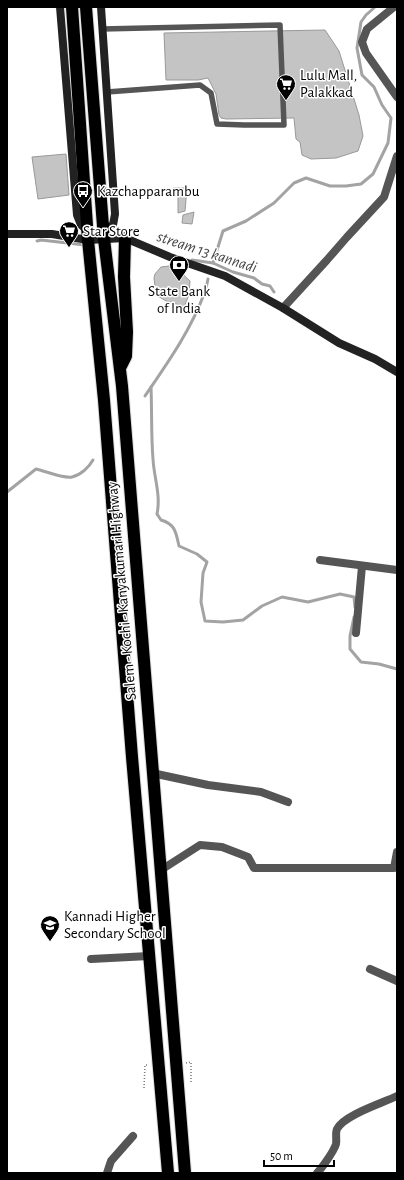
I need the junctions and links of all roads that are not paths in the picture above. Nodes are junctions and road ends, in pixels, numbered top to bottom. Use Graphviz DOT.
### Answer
graph roads {
  1 [pos="60,7"];
  2 [pos="72,7"];
  3 [pos="86,7"];
  4 [pos="101,7"];
  5 [pos="394,7"];
  6 [pos="102,29"];
  7 [pos="107,92"];
  8 [pos="397,97"];
  9 [pos="397,156"];
  10 [pos="7,234"];
  11 [pos="104,234"];
  12 [pos="88,235"];
  13 [pos="125,238"];
  14 [pos="283,308"];
  15 [pos="120,370"];
  16 [pos="397,372"];
  17 [pos="320,560"];
  18 [pos="362,566"];
  19 [pos="397,570"];
  20 [pos="356,633"];
  21 [pos="152,773"];
  22 [pos="288,802"];
  23 [pos="397,852"];
  24 [pos="161,870"];
  25 [pos="150,956"];
  26 [pos="91,959"];
  27 [pos="370,969"];
  28 [pos="397,981"];
  29 [pos="397,1096"];
  30 [pos="133,1136"];
  31 [pos="106,1173"];
  32 [pos="168,1173"];
  33 [pos="185,1173"];
  34 [pos="317,1173"];
  1 -- 12 [label="street"];
  2 -- 12 [label="highway, Salem - Kochi - Kanyakumari Highway"];
  3 -- 11 [label="highway, Salem - Kochi - Kanyakumari Highway"];
  4 -- 6 [label="street"];
  5 -- 8 [label="street"];
  6 -- 7 [label="street"];
  6 -- 7 [label="lane"];
  7 -- 11 [label="street"];
  9 -- 14 [label="street"];
  10 -- 12 [label="street"];
  11 -- 12 [label="street"];
  11 -- 13 [label="street"];
  11 -- 15 [label="highway, Salem - Kochi - Kanyakumari Highway"];
  12 -- 25 [label="highway, Salem - Kochi - Kanyakumari Highway"];
  13 -- 14 [label="street"];
  13 -- 15 [label="highway"];
  14 -- 16 [label="street"];
  15 -- 21 [label="highway, Salem - Kochi - Kanyakumari Highway"];
  17 -- 18 [label="street"];
  18 -- 19 [label="street"];
  18 -- 20 [label="street"];
  21 -- 22 [label="street"];
  21 -- 24 [label="highway, Salem - Kochi - Kanyakumari Highway"];
  23 -- 24 [label="street"];
  24 -- 33 [label="highway, Salem - Kochi - Kanyakumari Highway"];
  25 -- 26 [label="street"];
  25 -- 32 [label="highway, Salem - Kochi - Kanyakumari Highway"];
  27 -- 28 [label="street"];
  29 -- 34 [label="street"];
  30 -- 31 [label="street"];
}
